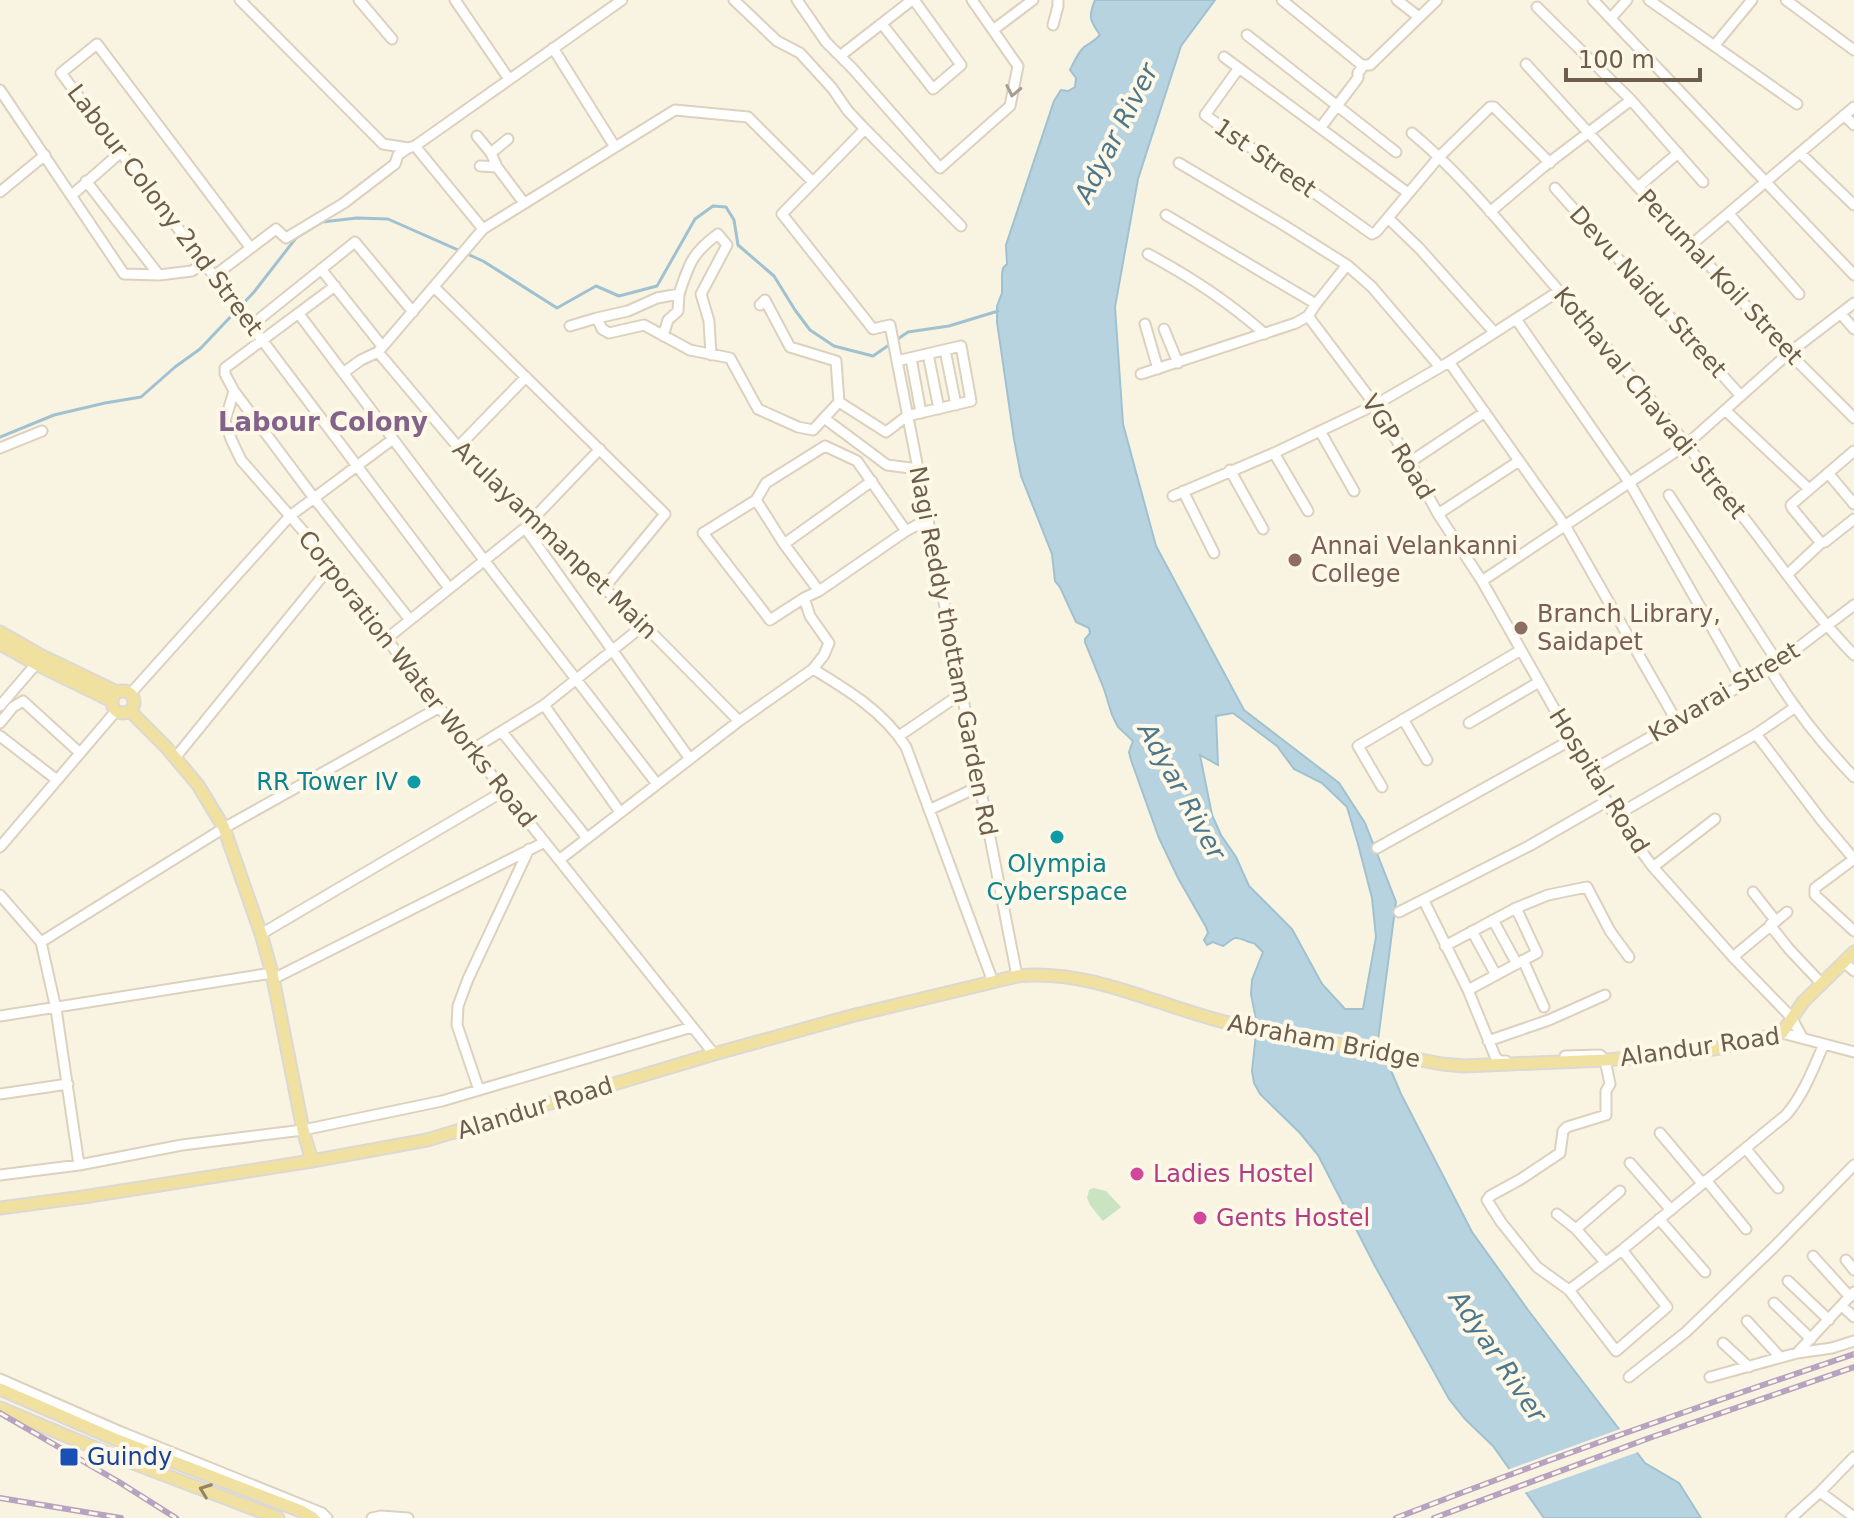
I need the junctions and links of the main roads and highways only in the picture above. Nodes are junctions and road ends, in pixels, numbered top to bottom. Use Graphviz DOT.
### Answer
graph roads {
  1 [pos="0,632"];
  2 [pos="0,644"];
  3 [pos="115,701"];
  4 [pos="130,711"];
  5 [pos="1854,952"];
  6 [pos="1063,976"];
  7 [pos="1592,1061"];
  8 [pos="312,1161"];
  9 [pos="0,1208"];
  10 [pos="0,1389"];
  11 [pos="0,1408"];
  12 [pos="278,1518"];
  13 [pos="313,1518"];
  1 -- 3 [label="main road"];
  2 -- 3 [label="main road"];
  3 -- 4 [label="main road"];
  3 -- 4 [label="main road"];
  4 -- 8 [label="main road"];
  5 -- 7 [label="main road, Alandur Road"];
  6 -- 7 [label="main road, Abraham Bridge"];
  6 -- 8 [label="main road, Alandur Road"];
  8 -- 9 [label="main road, Alandur Road"];
  10 -- 13 [label="main road"];
  12 -- 11 [label="main road, one-way"];
}
